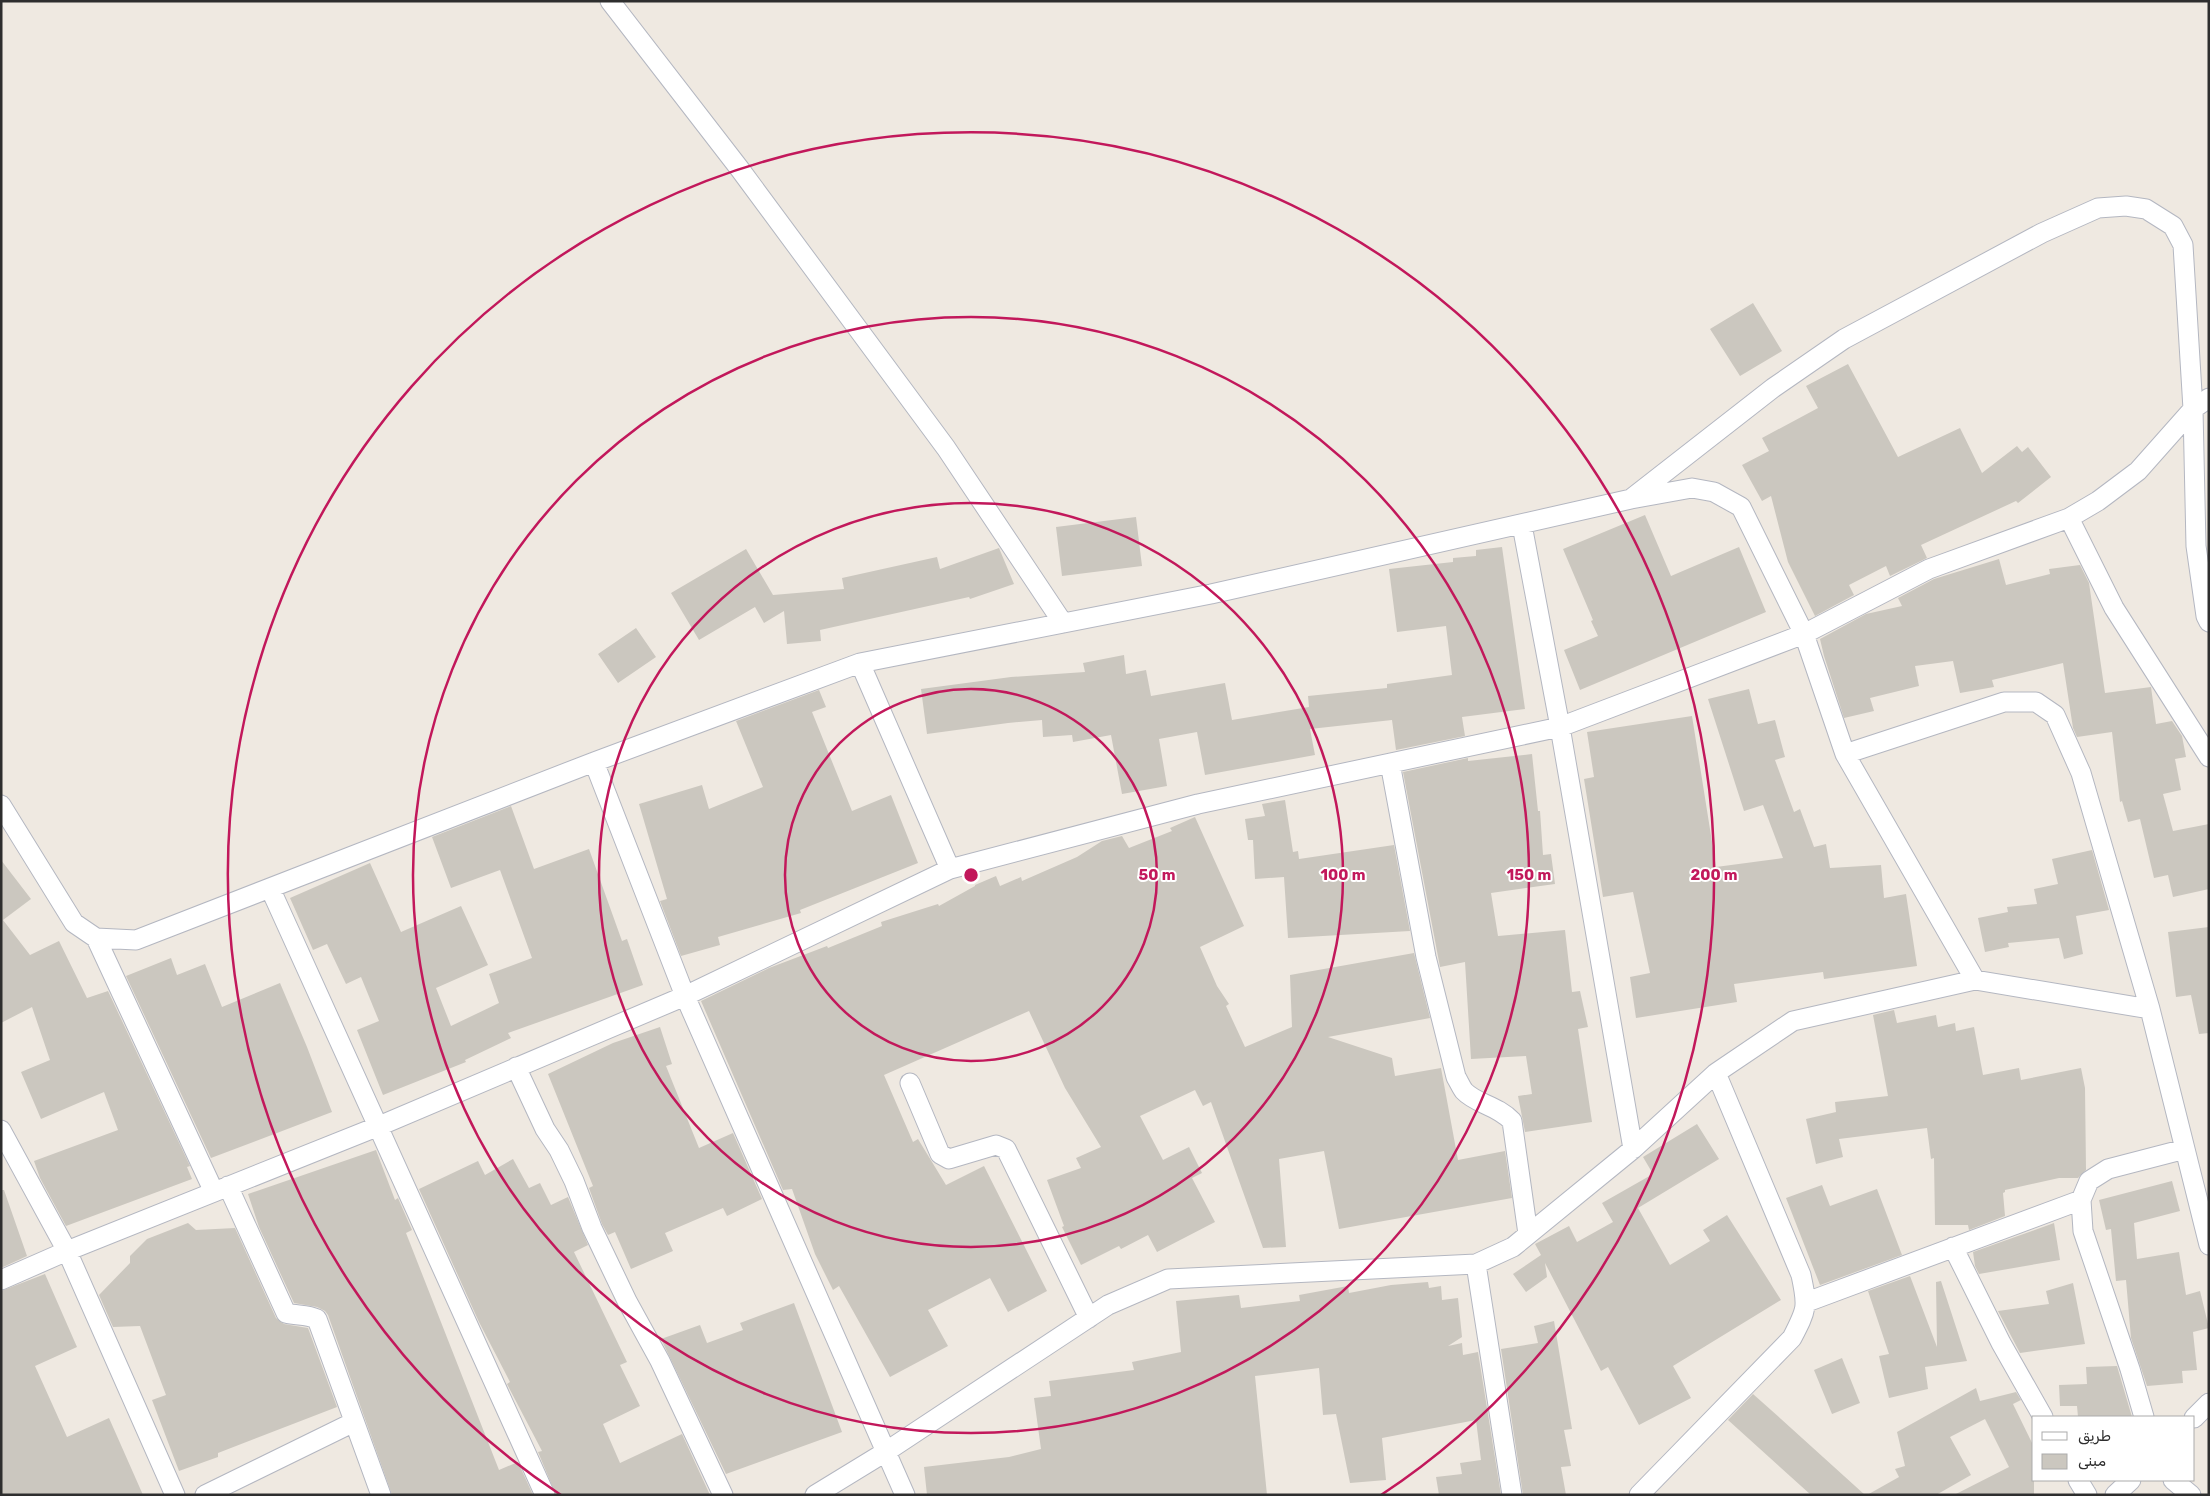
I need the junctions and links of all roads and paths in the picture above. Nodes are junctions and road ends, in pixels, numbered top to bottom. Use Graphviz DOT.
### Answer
graph roads {
  1 [pos="610,1"];
  2 [pos="2204,407"];
  3 [pos="1631,499"];
  4 [pos="2069,518"];
  5 [pos="1522,525"];
  6 [pos="2209,622"];
  7 [pos="1063,623"];
  8 [pos="1804,634"];
  9 [pos="860,663"];
  10 [pos="1560,726"];
  11 [pos="1845,754"];
  12 [pos="2209,757"];
  13 [pos="594,762"];
  14 [pos="1390,763"];
  15 [pos="1,805"];
  16 [pos="950,869"];
  17 [pos="270,888"];
  18 [pos="96,938"];
  19 [pos="1976,980"];
  20 [pos="685,996"];
  21 [pos="2150,1008"];
  22 [pos="516,1067"];
  23 [pos="1716,1073"];
  24 [pos="910,1083"];
  25 [pos="379,1126"];
  26 [pos="1,1130"];
  27 [pos="1633,1149"];
  28 [pos="2185,1149"];
  29 [pos="221,1189"];
  30 [pos="2203,1195"];
  31 [pos="2081,1200"];
  32 [pos="1528,1234"];
  33 [pos="2209,1245"];
  34 [pos="1953,1247"];
  35 [pos="67,1251"];
  36 [pos="1476,1264"];
  37 [pos="1,1280"];
  38 [pos="1807,1302"];
  39 [pos="1089,1318"];
  40 [pos="2209,1403"];
  41 [pos="2042,1416"];
  42 [pos="2144,1416"];
  43 [pos="2195,1417"];
  44 [pos="354,1422"];
  45 [pos="887,1451"];
  46 [pos="2079,1481"];
  47 [pos="2130,1481"];
  48 [pos="2174,1481"];
  49 [pos="175,1495"];
  50 [pos="205,1495"];
  51 [pos="381,1495"];
  52 [pos="545,1495"];
  53 [pos="723,1495"];
  54 [pos="815,1495"];
  55 [pos="905,1495"];
  56 [pos="1512,1495"];
  57 [pos="1639,1495"];
  58 [pos="2087,1495"];
  59 [pos="2115,1495"];
  60 [pos="2191,1495"];
  1 -- 7 [label="street"];
  2 -- 3 [label="street"];
  2 -- 4 [label="street"];
  2 -- 6 [label="street"];
  3 -- 5 [label="street"];
  3 -- 8 [label="street"];
  4 -- 8 [label="street"];
  4 -- 12 [label="street"];
  5 -- 7 [label="street"];
  5 -- 10 [label="street"];
  7 -- 9 [label="street"];
  8 -- 10 [label="street"];
  8 -- 11 [label="street"];
  9 -- 13 [label="street"];
  9 -- 16 [label="street"];
  10 -- 14 [label="street"];
  10 -- 27 [label="street"];
  11 -- 19 [label="street"];
  11 -- 21 [label="street"];
  13 -- 17 [label="street"];
  13 -- 20 [label="street"];
  14 -- 16 [label="street"];
  14 -- 32 [label="street"];
  15 -- 18 [label="street"];
  16 -- 20 [label="street"];
  17 -- 18 [label="street"];
  17 -- 25 [label="street"];
  18 -- 29 [label="street"];
  19 -- 21 [label="street"];
  19 -- 23 [label="street"];
  20 -- 22 [label="street"];
  20 -- 45 [label="street"];
  21 -- 28 [label="street"];
  22 -- 25 [label="street"];
  22 -- 53 [label="street"];
  23 -- 27 [label="street"];
  23 -- 38 [label="street"];
  24 -- 39 [label="street"];
  25 -- 29 [label="street"];
  25 -- 52 [label="street"];
  26 -- 35 [label="street"];
  27 -- 32 [label="street"];
  28 -- 30 [label="street"];
  28 -- 31 [label="street"];
  29 -- 35 [label="street"];
  29 -- 44 [label="street"];
  30 -- 33 [label="street"];
  31 -- 34 [label="street"];
  31 -- 42 [label="street"];
  32 -- 36 [label="street"];
  34 -- 38 [label="street"];
  34 -- 41 [label="street"];
  35 -- 37 [label="street"];
  35 -- 49 [label="street"];
  36 -- 39 [label="street"];
  36 -- 56 [label="street"];
  38 -- 57 [label="street"];
  39 -- 45 [label="street"];
  40 -- 43 [label="street"];
  44 -- 50 [label="street"];
  44 -- 51 [label="street"];
  45 -- 54 [label="street"];
  45 -- 55 [label="street"];
  46 -- 58 [label="street"];
  47 -- 59 [label="street"];
  48 -- 60 [label="street"];
}
